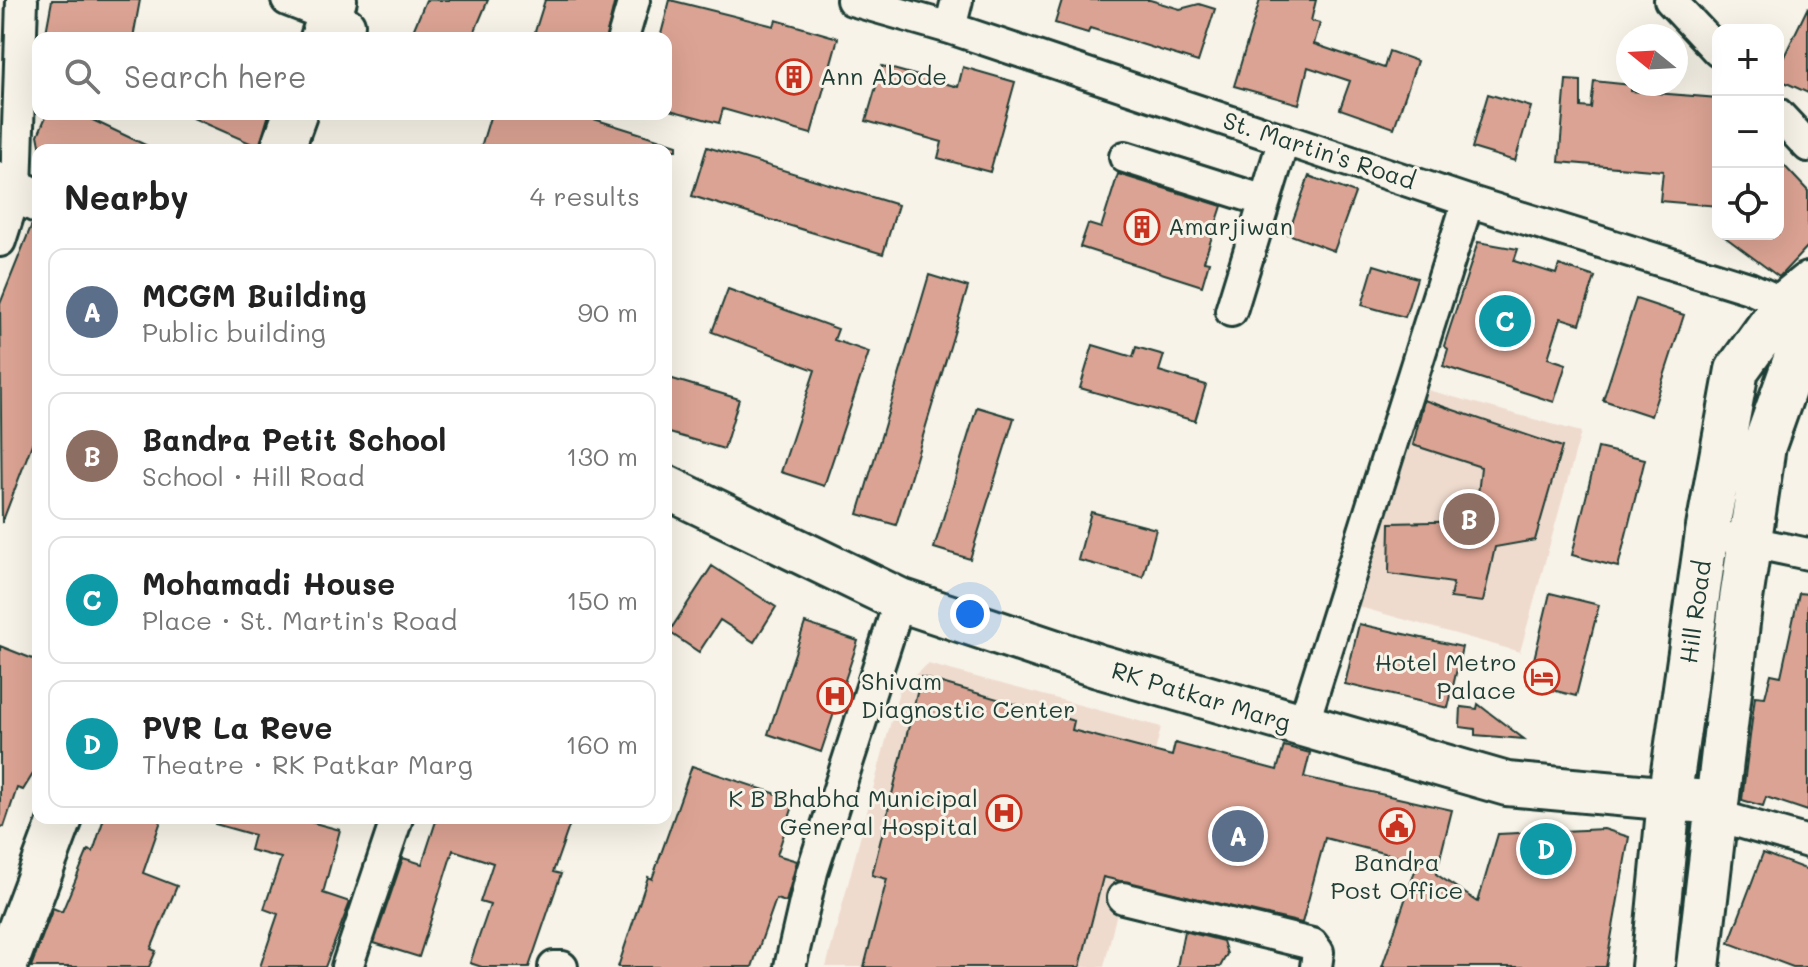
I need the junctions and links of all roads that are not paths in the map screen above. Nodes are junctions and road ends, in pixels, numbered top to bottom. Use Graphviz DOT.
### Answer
graph roads {
  1 [pos="22,0"];
  2 [pos="287,0"];
  3 [pos="634,0"];
  4 [pos="852,0"];
  5 [pos="1670,0"];
  6 [pos="953,14"];
  7 [pos="340,19"];
  8 [pos="625,32"];
  9 [pos="1712,45"];
  10 [pos="293,120"];
  11 [pos="317,120"];
  12 [pos="1284,139"];
  13 [pos="284,144"];
  14 [pos="309,144"];
  15 [pos="1125,157"];
  16 [pos="18,192"];
  17 [pos="1265,201"];
  18 [pos="1468,201"];
  19 [pos="0,241"];
  20 [pos="1801,300"];
  21 [pos="1231,311"];
  22 [pos="1808,341"];
  23 [pos="672,490"];
  24 [pos="1707,533"];
  25 [pos="1749,542"];
  26 [pos="1808,554"];
  27 [pos="900,600"];
  28 [pos="1302,728"];
  29 [pos="1669,800"];
  30 [pos="1716,809"];
  31 [pos="32,822"];
  32 [pos="59,824"];
  33 [pos="395,824"];
  34 [pos="1808,842"];
  35 [pos="1123,898"];
  36 [pos="0,907"];
  37 [pos="5,967"];
  38 [pos="347,967"];
  39 [pos="554,967"];
  40 [pos="562,967"];
  41 [pos="790,967"];
  42 [pos="1316,967"];
  43 [pos="1653,967"];
  44 [pos="1698,967"];
  1 -- 16 [label="street"];
  2 -- 7 [label="street"];
  3 -- 8 [label="street"];
  4 -- 6 [label="street, St. Martin's Road"];
  5 -- 9 [label="street"];
  6 -- 12 [label="street, St. Martin's Road"];
  10 -- 13 [label="main road"];
  11 -- 14 [label="main road"];
  12 -- 17 [label="street"];
  12 -- 18 [label="street, St. Martin's Road"];
  15 -- 17 [label="street"];
  16 -- 19 [label="street"];
  17 -- 21 [label="street"];
  18 -- 20 [label="street, St. Martin's Road"];
  18 -- 28 [label="street"];
  20 -- 24 [label="main road, Hill Road"];
  22 -- 25 [label="main road, Hill Road"];
  23 -- 27 [label="main road, RK Patkar Marg"];
  24 -- 25 [label="street"];
  24 -- 29 [label="main road, Hill Road"];
  25 -- 26 [label="street"];
  25 -- 30 [label="main road, Hill Road"];
  27 -- 28 [label="main road, RK Patkar Marg"];
  27 -- 41 [label="street"];
  28 -- 29 [label="main road, RK Patkar Marg"];
  29 -- 30 [label="main road, RK Patkar Marg"];
  29 -- 43 [label="main road, Hill Road"];
  30 -- 34 [label="street"];
  30 -- 44 [label="main road, Hill Road"];
  31 -- 36 [label="main road"];
  32 -- 37 [label="main road"];
  33 -- 38 [label="street"];
  35 -- 42 [label="street"];
  39 -- 40 [label="street"];
}
